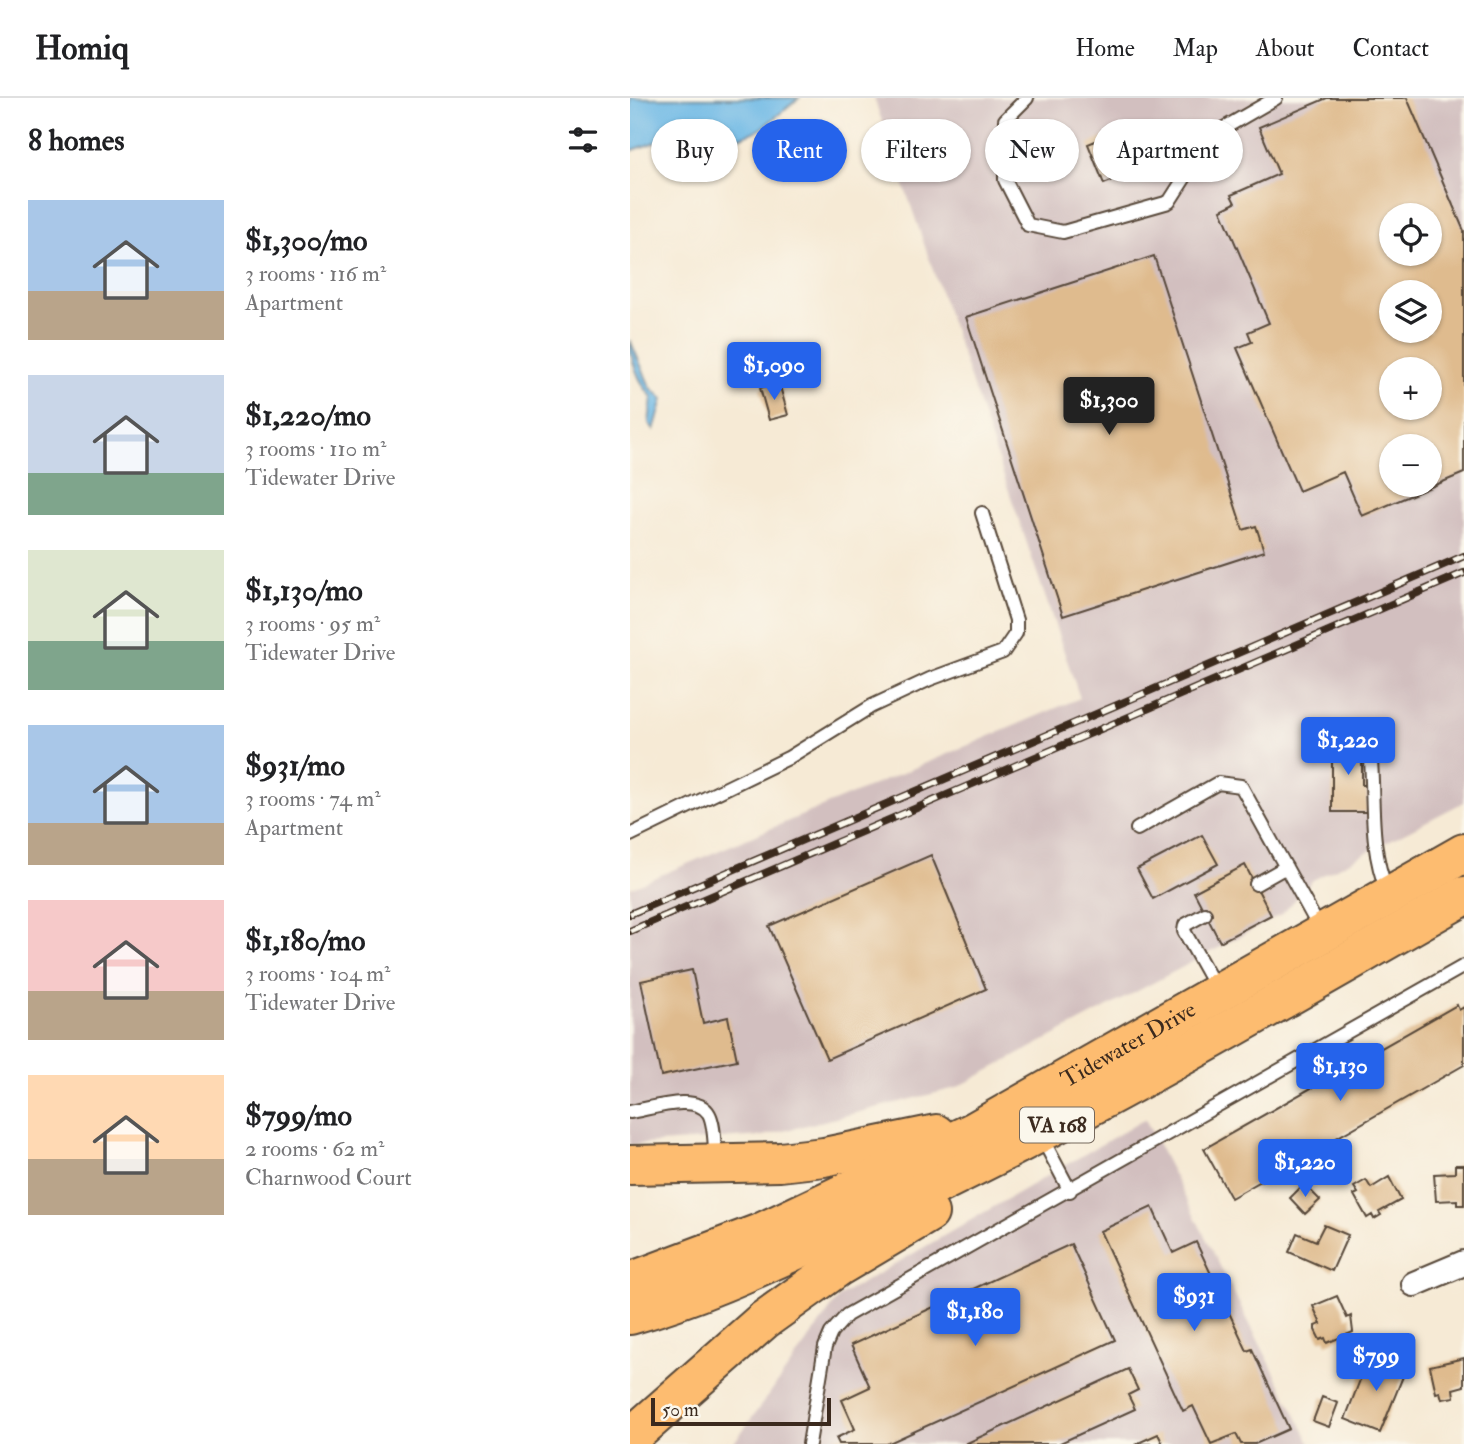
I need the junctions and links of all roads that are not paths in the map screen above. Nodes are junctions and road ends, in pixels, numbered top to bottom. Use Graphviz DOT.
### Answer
graph roads {
  1 [pos="1027,98"];
  2 [pos="1276,98"];
  3 [pos="982,513"];
  4 [pos="1370,747"];
  5 [pos="1137,829"];
  6 [pos="630,835"];
  7 [pos="1464,853"];
  8 [pos="1286,867"];
  9 [pos="1256,884"];
  10 [pos="1464,896"];
  11 [pos="1397,912"];
  12 [pos="1205,914"];
  13 [pos="1322,934"];
  14 [pos="1464,967"];
  15 [pos="1228,1009"];
  16 [pos="630,1112"];
  17 [pos="1040,1134"];
  18 [pos="981,1146"];
  19 [pos="717,1164"];
  20 [pos="630,1165"];
  21 [pos="1070,1191"];
  22 [pos="1464,1263"];
  23 [pos="630,1282"];
  24 [pos="1414,1284"];
  25 [pos="630,1315"];
  26 [pos="630,1438"];
  27 [pos="809,1444"];
  1 -- 2 [label="lane"];
  3 -- 6 [label="lane"];
  4 -- 11 [label="lane"];
  5 -- 8 [label="lane"];
  7 -- 11 [label="highway, Tidewater Drive / VA 168"];
  8 -- 9 [label="lane"];
  8 -- 13 [label="lane"];
  10 -- 11 [label="highway, Tidewater Drive / VA 168"];
  11 -- 13 [label="highway, Tidewater Drive / VA 168"];
  11 -- 15 [label="highway, Tidewater Drive / VA 168"];
  12 -- 15 [label="lane"];
  13 -- 15 [label="highway, Tidewater Drive / VA 168"];
  14 -- 21 [label="lane"];
  15 -- 17 [label="highway, Tidewater Drive / VA 168"];
  15 -- 18 [label="highway, Tidewater Drive / VA 168"];
  16 -- 19 [label="lane"];
  17 -- 18 [label="highway, Tidewater Drive / VA 168"];
  17 -- 21 [label="lane"];
  18 -- 19 [label="highway"];
  18 -- 23 [label="highway, Tidewater Drive / VA 168"];
  18 -- 25 [label="highway, Tidewater Drive / VA 168"];
  18 -- 26 [label="highway"];
  19 -- 20 [label="highway"];
  21 -- 27 [label="lane"];
  22 -- 24 [label="street"];
}
